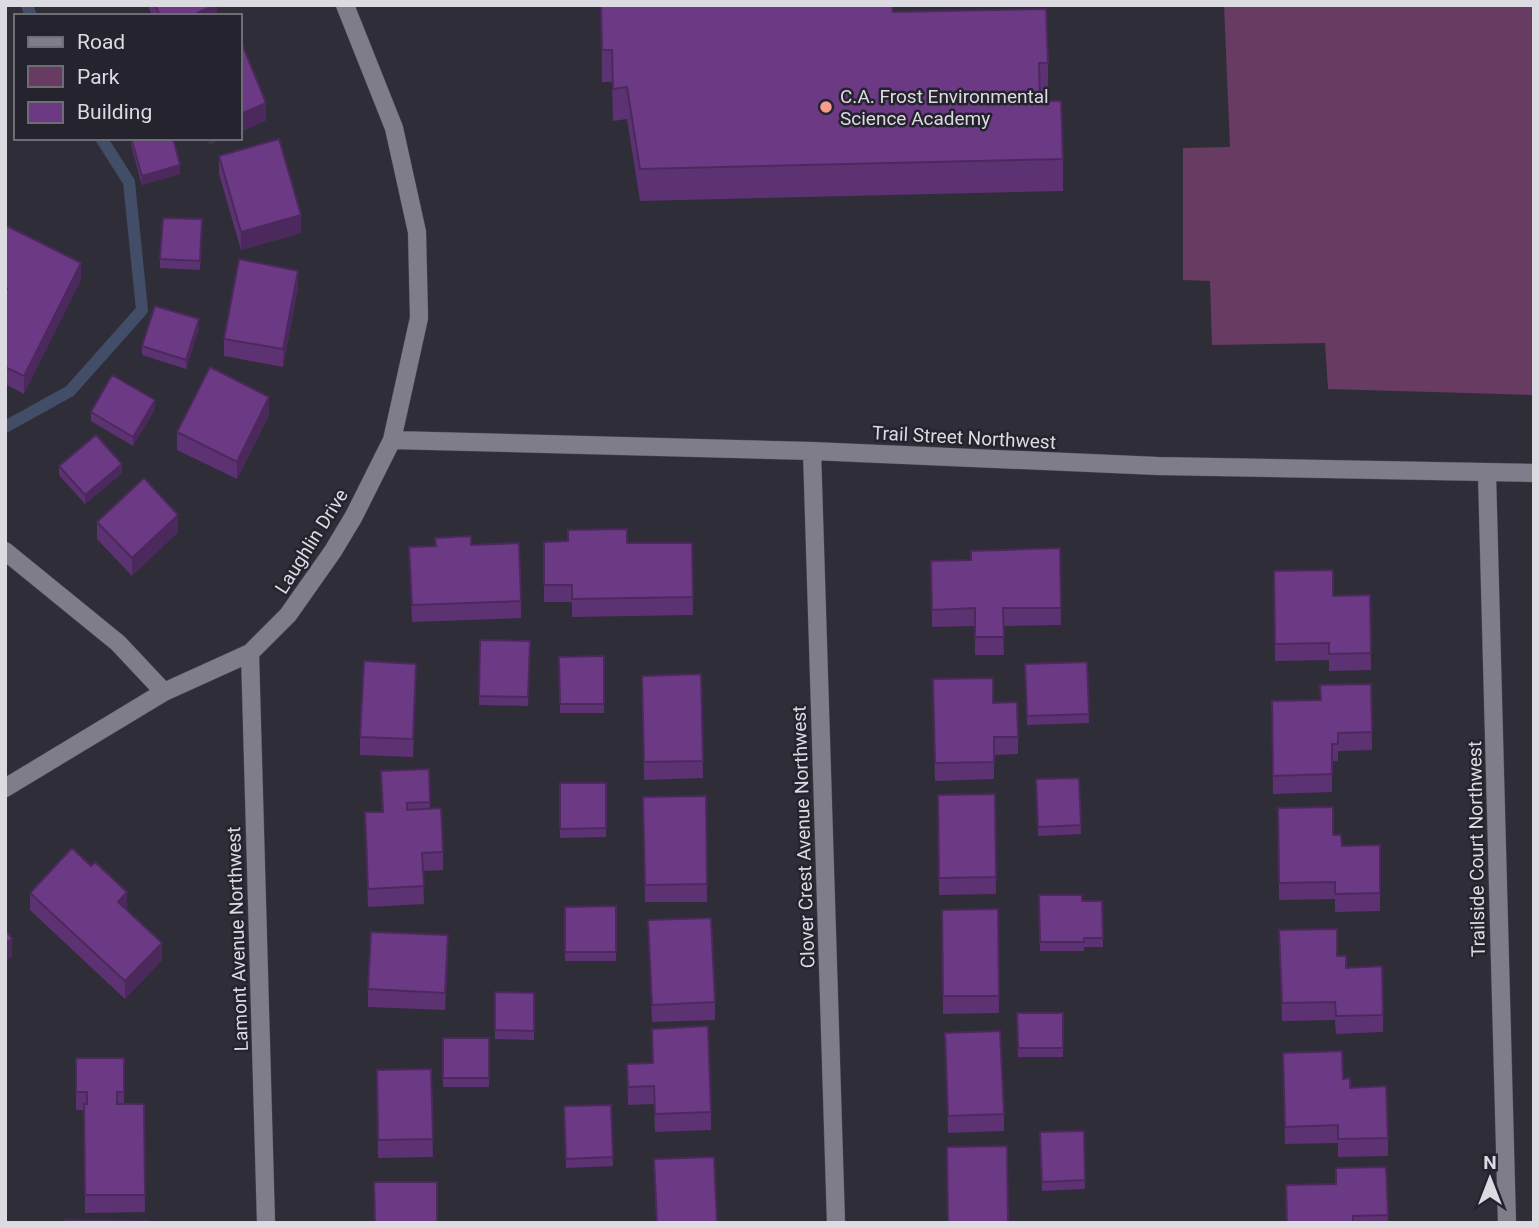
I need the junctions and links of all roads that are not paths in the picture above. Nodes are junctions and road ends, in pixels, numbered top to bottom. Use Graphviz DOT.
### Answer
graph roads {
  1 [pos="345,5"];
  2 [pos="392,440"];
  3 [pos="812,451"];
  4 [pos="1534,473"];
  5 [pos="1487,474"];
  6 [pos="5,551"];
  7 [pos="250,653"];
  8 [pos="164,692"];
  9 [pos="5,789"];
  10 [pos="266,1223"];
  11 [pos="836,1223"];
  12 [pos="1507,1223"];
  1 -- 2 [label="street, Laughlin Drive"];
  2 -- 3 [label="street, Trail Street Northwest"];
  2 -- 7 [label="street, Laughlin Drive"];
  3 -- 5 [label="street, Trail Street Northwest"];
  3 -- 11 [label="street, Clover Crest Avenue Northwest"];
  4 -- 5 [label="street, Trail Street Northwest"];
  5 -- 12 [label="street, Trailside Court Northwest"];
  6 -- 8 [label="street"];
  7 -- 8 [label="street"];
  7 -- 10 [label="street, Lamont Avenue Northwest"];
  8 -- 9 [label="street"];
}
